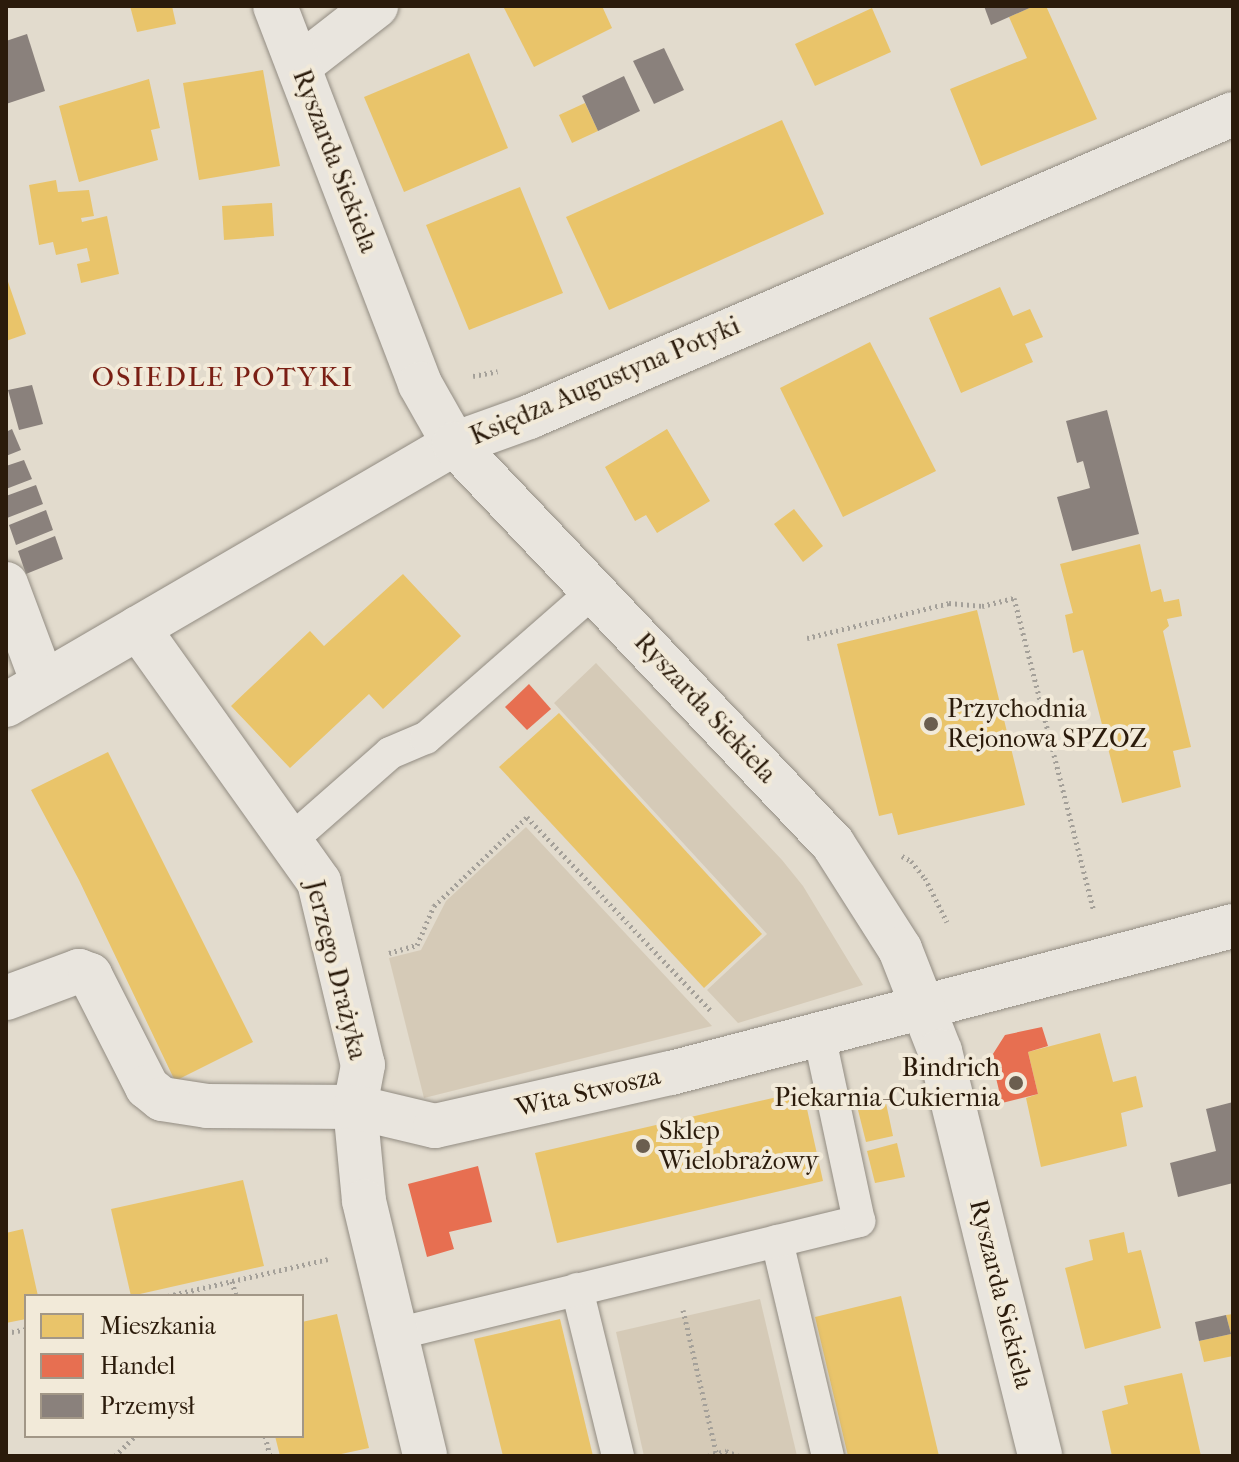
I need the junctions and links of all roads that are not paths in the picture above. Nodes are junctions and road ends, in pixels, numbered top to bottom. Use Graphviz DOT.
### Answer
graph roads {
  1 [pos="275,6"];
  2 [pos="376,6"];
  3 [pos="299,66"];
  4 [pos="1233,114"];
  5 [pos="454,444"];
  6 [pos="6,584"];
  7 [pos="595,590"];
  8 [pos="138,628"];
  9 [pos="43,683"];
  10 [pos="6,705"];
  11 [pos="290,841"];
  12 [pos="1233,926"];
  13 [pos="6,998"];
  14 [pos="924,1005"];
  15 [pos="819,1034"];
  16 [pos="355,1107"];
  17 [pos="777,1241"];
  18 [pos="577,1289"];
  19 [pos="396,1334"];
  20 [pos="425,1456"];
  21 [pos="618,1456"];
  22 [pos="828,1456"];
  23 [pos="1040,1456"];
  1 -- 3 [label="street, Ryszarda Siekiela"];
  2 -- 3 [label="street"];
  3 -- 5 [label="street, Ryszarda Siekiela"];
  4 -- 5 [label="street, Księdza Augustyna Potyki"];
  5 -- 7 [label="street, Ryszarda Siekiela"];
  5 -- 8 [label="street, Księdza Augustyna Potyki"];
  6 -- 9 [label="street"];
  7 -- 11 [label="lane"];
  7 -- 14 [label="street, Ryszarda Siekiela"];
  8 -- 9 [label="street, Księdza Augustyna Potyki"];
  8 -- 11 [label="street, Jerzego Drażyka"];
  9 -- 10 [label="street, Księdza Augustyna Potyki"];
  11 -- 16 [label="street, Jerzego Drażyka"];
  12 -- 14 [label="street, Wita Stwosza"];
  13 -- 16 [label="street, Wita Stwosza"];
  14 -- 15 [label="street, Wita Stwosza"];
  14 -- 23 [label="street, Ryszarda Siekiela"];
  15 -- 16 [label="street, Wita Stwosza"];
  15 -- 17 [label="lane"];
  16 -- 19 [label="street, Jerzego Drażyka"];
  17 -- 18 [label="lane"];
  17 -- 22 [label="lane"];
  18 -- 19 [label="lane"];
  18 -- 21 [label="lane"];
  19 -- 20 [label="street, Jerzego Drażyka"];
}
